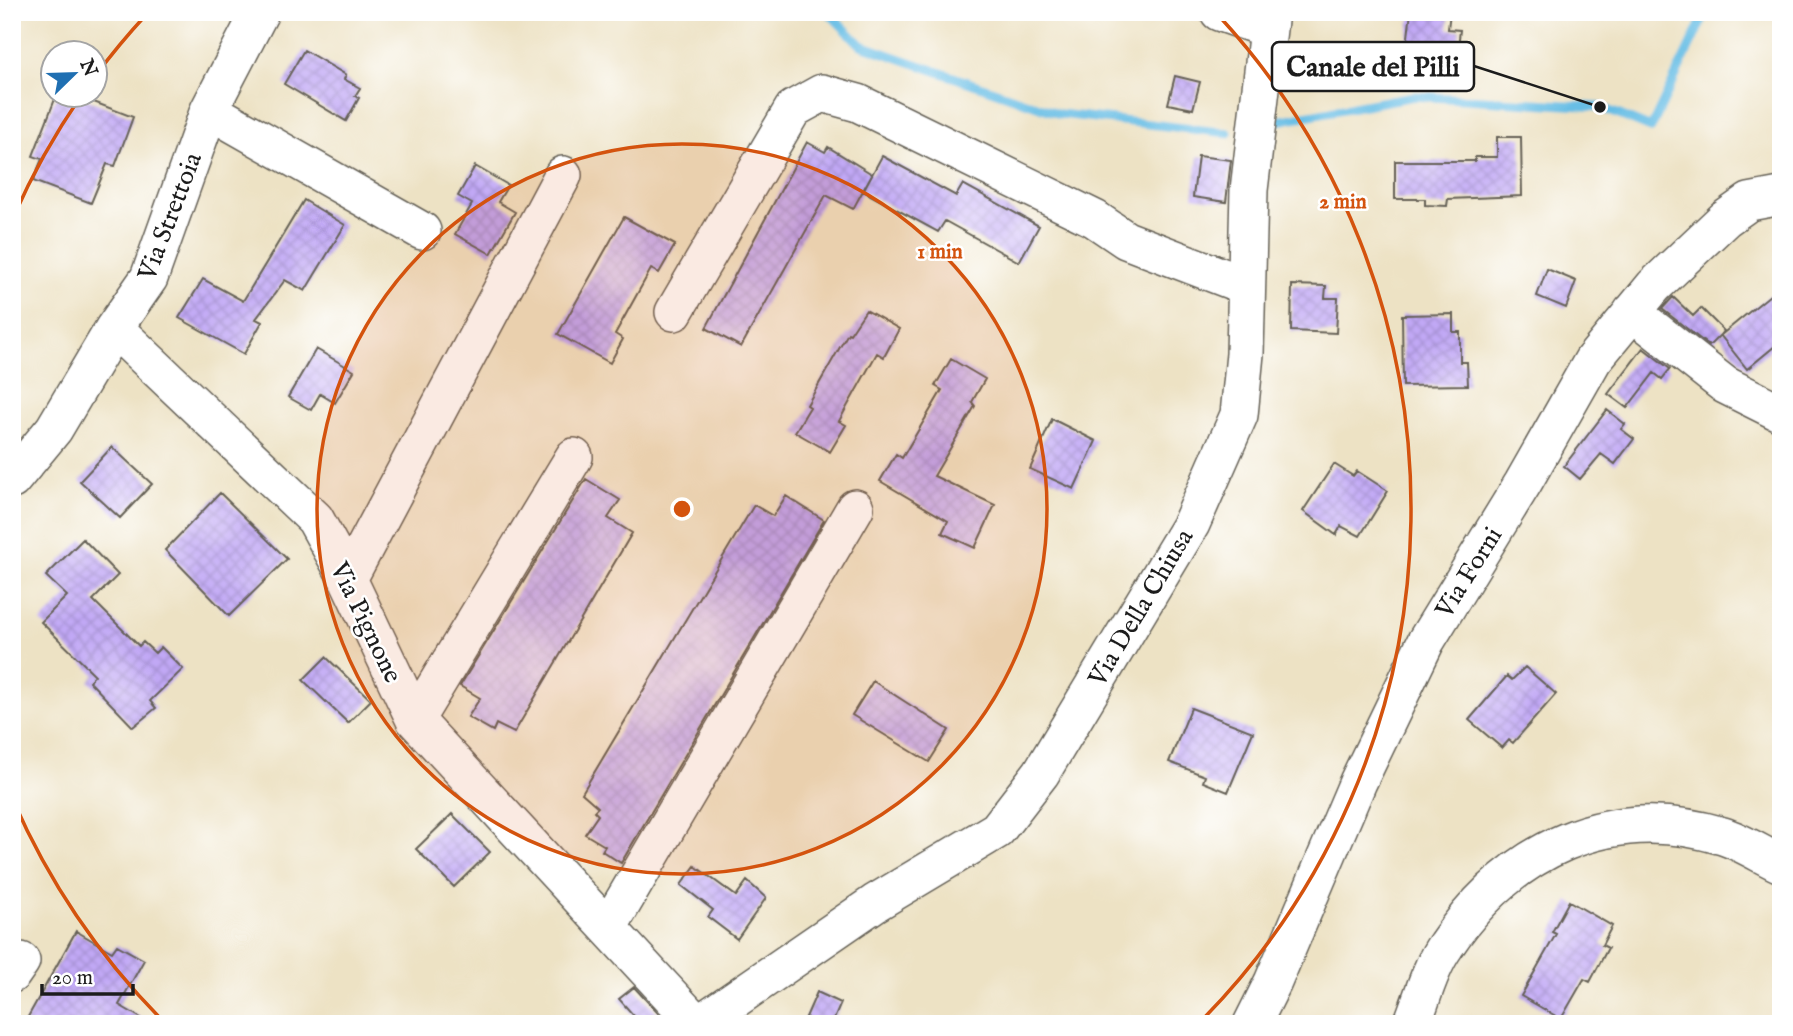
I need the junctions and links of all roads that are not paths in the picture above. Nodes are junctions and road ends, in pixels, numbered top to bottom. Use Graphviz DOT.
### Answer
graph roads {
  1 [pos="260,12"];
  2 [pos="1219,12"];
  3 [pos="1269,21"];
  4 [pos="209,110"];
  5 [pos="563,175"];
  6 [pos="1781,196"];
  7 [pos="422,231"];
  8 [pos="1246,286"];
  9 [pos="674,312"];
  10 [pos="1632,312"];
  11 [pos="114,328"];
  12 [pos="1781,413"];
  13 [pos="574,457"];
  14 [pos="12,480"];
  15 [pos="855,508"];
  16 [pos="348,579"];
  17 [pos="415,720"];
  18 [pos="1781,864"];
  19 [pos="609,926"];
  20 [pos="698,1024"];
  21 [pos="1252,1024"];
  22 [pos="1412,1024"];
  1 -- 4 [label="street, Via Strettoia"];
  2 -- 3 [label="street"];
  3 -- 8 [label="street, Via Della Chiusa"];
  4 -- 7 [label="street"];
  4 -- 11 [label="street, Via Strettoia"];
  5 -- 16 [label="street"];
  6 -- 10 [label="street, Via Forni"];
  8 -- 9 [label="street"];
  8 -- 20 [label="street, Via Della Chiusa"];
  10 -- 12 [label="street"];
  10 -- 21 [label="street, Via Forni"];
  11 -- 14 [label="street, Via Strettoia"];
  11 -- 16 [label="street, Via Pignone"];
  13 -- 17 [label="street"];
  15 -- 19 [label="street"];
  16 -- 17 [label="street, Via Pignone"];
  17 -- 19 [label="street, Via Pignone"];
  18 -- 22 [label="street"];
  19 -- 20 [label="street, Via Pignone"];
}
